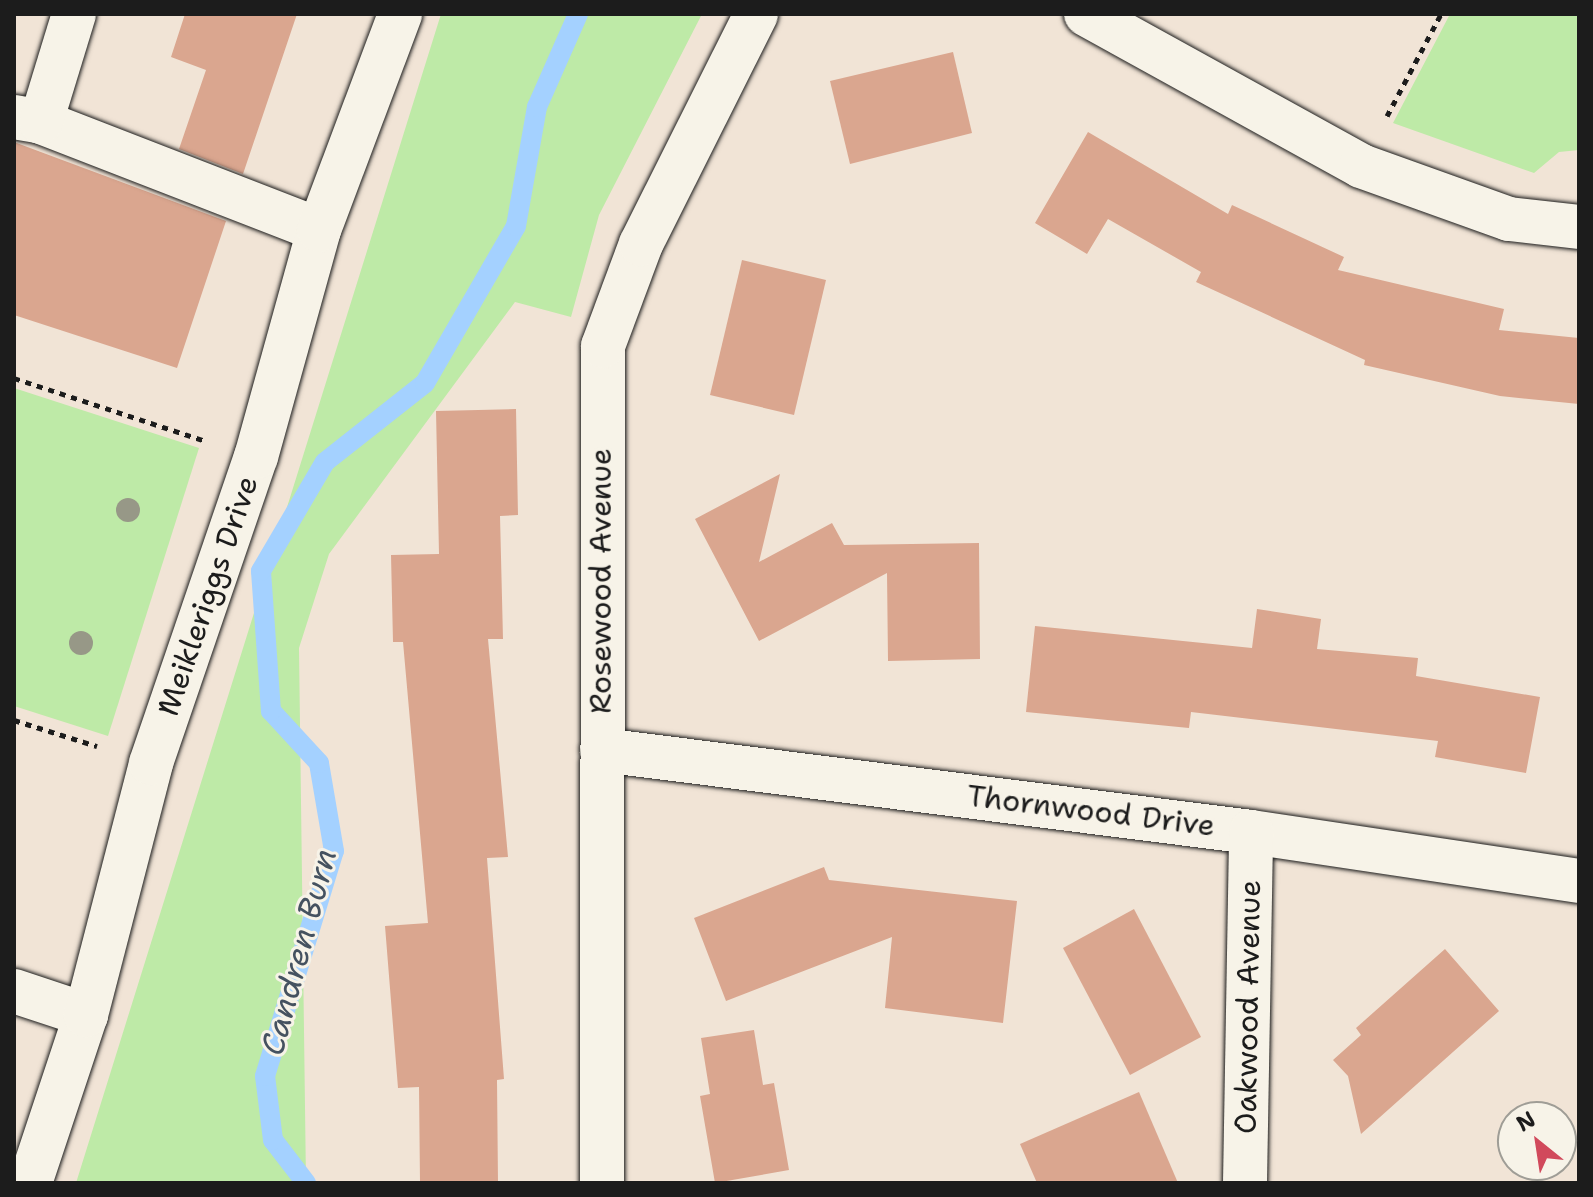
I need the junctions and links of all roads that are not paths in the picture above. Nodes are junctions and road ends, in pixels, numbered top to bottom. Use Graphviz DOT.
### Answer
graph roads {
  1 [pos="74,14"];
  2 [pos="400,14"];
  3 [pos="756,14"];
  4 [pos="1094,16"];
  5 [pos="28,120"];
  6 [pos="1579,227"];
  7 [pos="319,230"];
  8 [pos="602,750"];
  9 [pos="1251,832"];
  10 [pos="1579,881"];
  11 [pos="14,991"];
  12 [pos="86,1015"];
  13 [pos="30,1183"];
  14 [pos="602,1183"];
  15 [pos="1245,1183"];
  1 -- 5 [label="street"];
  2 -- 7 [label="street, Meikleriggs Drive"];
  3 -- 8 [label="street, Rosewood Avenue"];
  4 -- 6 [label="street"];
  5 -- 7 [label="street"];
  7 -- 12 [label="street, Meikleriggs Drive"];
  8 -- 9 [label="street, Thornwood Drive"];
  8 -- 14 [label="street, Rosewood Avenue"];
  9 -- 10 [label="street, Thornwood Drive"];
  9 -- 15 [label="street, Oakwood Avenue"];
  11 -- 12 [label="street"];
  12 -- 13 [label="street, Meikleriggs Drive"];
}
